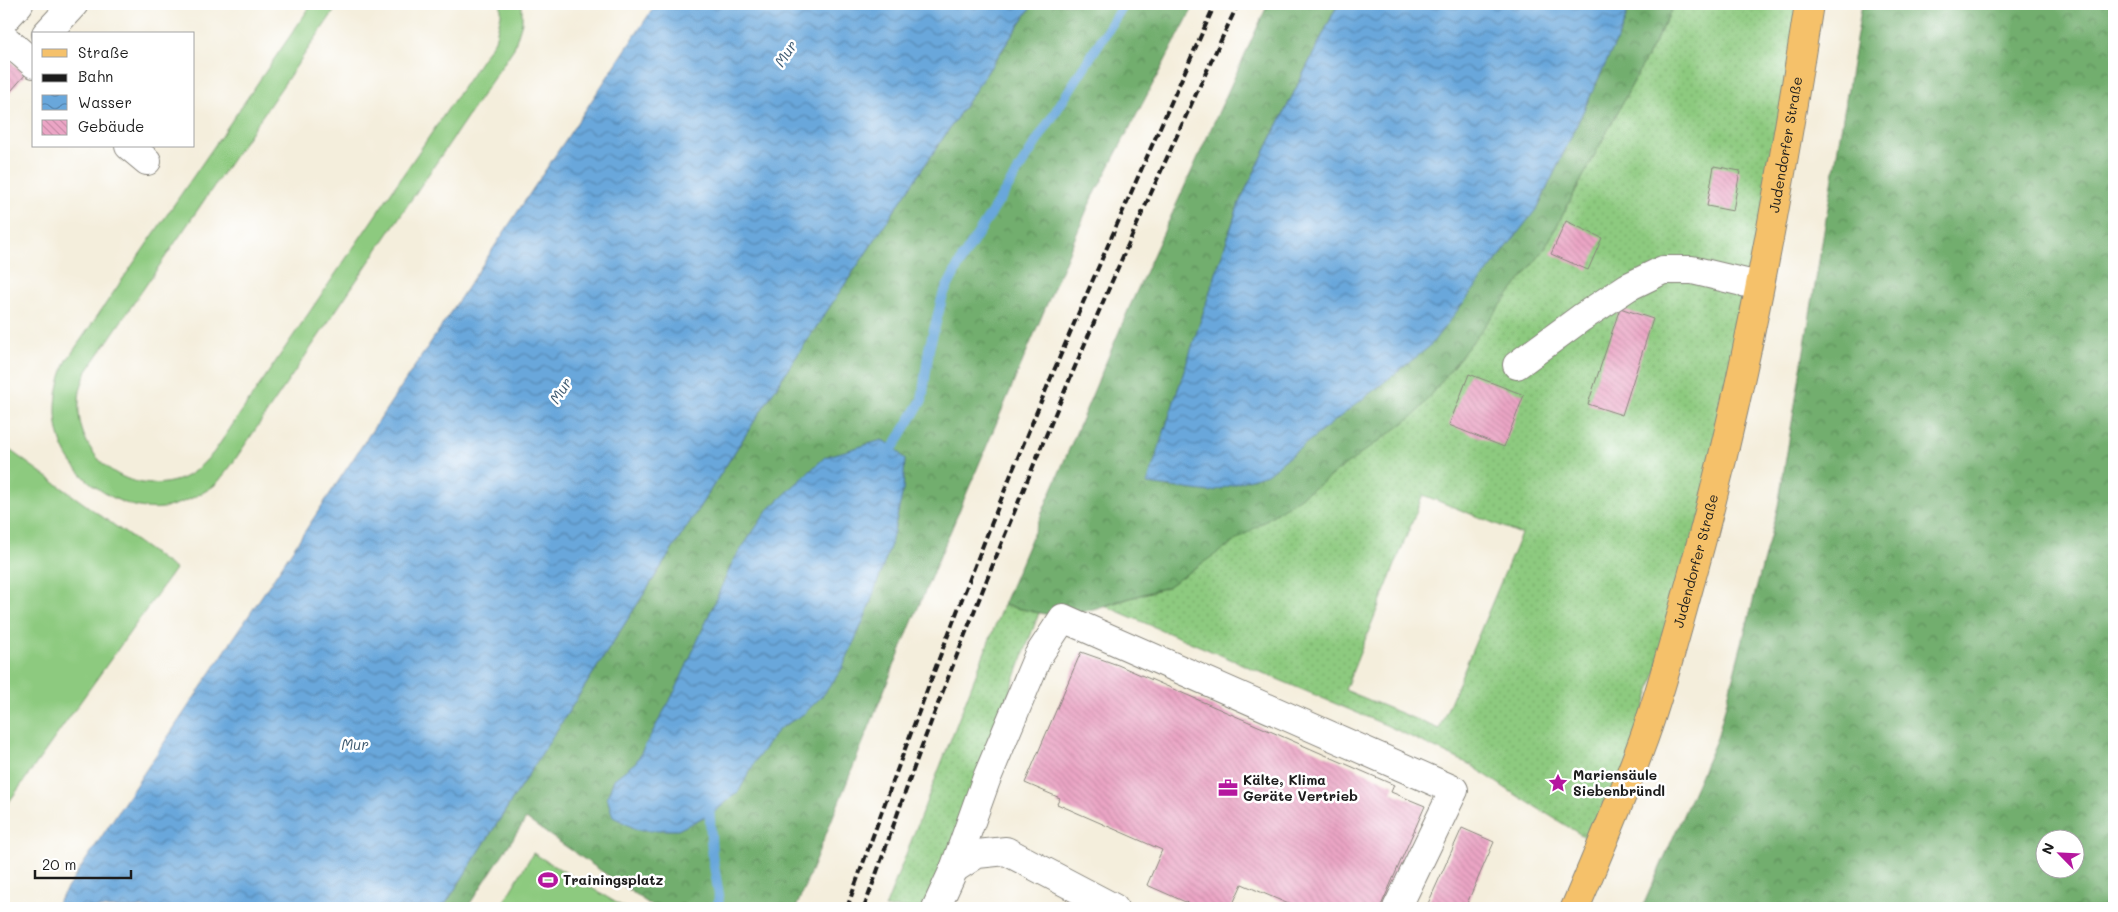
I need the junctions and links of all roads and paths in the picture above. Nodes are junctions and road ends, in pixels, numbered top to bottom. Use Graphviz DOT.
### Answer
graph roads {
  1 [pos="18,4"];
  2 [pos="74,4"];
  3 [pos="1809,4"];
  4 [pos="4,20"];
  5 [pos="48,32"];
  6 [pos="4,38"];
  7 [pos="31,56"];
  8 [pos="1759,286"];
  9 [pos="1517,365"];
  10 [pos="954,869"];
  11 [pos="936,908"];
  12 [pos="1114,908"];
  13 [pos="1397,908"];
  14 [pos="1575,908"];
  1 -- 4 [label="lane"];
  2 -- 5 [label="lane"];
  3 -- 8 [label="main road, Judendorfer Straße"];
  6 -- 7 [label="lane"];
  8 -- 9 [label="lane"];
  8 -- 14 [label="main road, Judendorfer Straße"];
  10 -- 11 [label="lane"];
  10 -- 12 [label="lane"];
  10 -- 13 [label="lane"];
}
